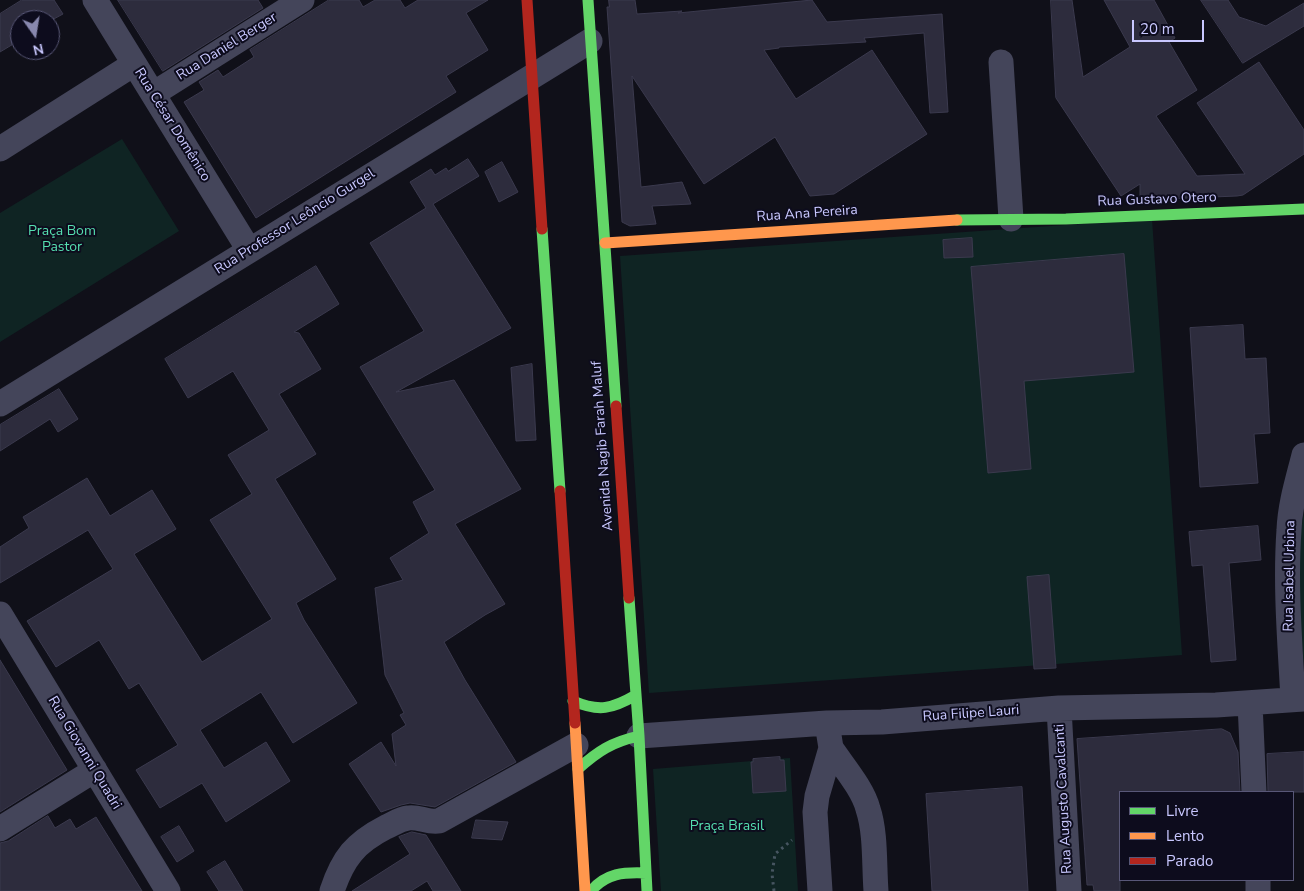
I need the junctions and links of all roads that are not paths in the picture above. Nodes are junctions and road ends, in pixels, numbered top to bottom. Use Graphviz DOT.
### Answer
graph roads {
  1 [pos="95,0"];
  2 [pos="302,0"];
  3 [pos="527,0"];
  4 [pos="588,0"];
  5 [pos="590,41"];
  6 [pos="1001,62"];
  7 [pos="134,64"];
  8 [pos="532,76"];
  9 [pos="153,94"];
  10 [pos="0,149"];
  11 [pos="1304,209"];
  12 [pos="1011,219"];
  13 [pos="605,243"];
  14 [pos="249,250"];
  15 [pos="0,404"];
  16 [pos="1304,454"];
  17 [pos="0,614"];
  18 [pos="636,695"];
  19 [pos="1299,699"];
  20 [pos="573,701"];
  21 [pos="1250,703"];
  22 [pos="1059,708"];
  23 [pos="827,723"];
  24 [pos="639,736"];
  25 [pos="831,748"];
  26 [pos="577,757"];
  27 [pos="95,770"];
  28 [pos="1254,791"];
  29 [pos="0,829"];
  30 [pos="646,873"];
  31 [pos="646,890"];
  32 [pos="168,891"];
  33 [pos="332,891"];
  34 [pos="585,891"];
  35 [pos="591,891"];
  36 [pos="820,891"];
  37 [pos="876,891"];
  38 [pos="1069,891"];
  1 -- 7 [label="street, Rua César Domênico"];
  2 -- 9 [label="street, Rua Daniel Berger"];
  3 -- 8 [label="main road"];
  4 -- 5 [label="main road, Avenida Nagib Farah Maluf"];
  5 -- 8 [label="street, Rua Professor Leôncio Gurgel"];
  5 -- 13 [label="main road, Avenida Nagib Farah Maluf"];
  6 -- 12 [label="street"];
  7 -- 9 [label="street, Rua César Domênico"];
  7 -- 10 [label="street"];
  8 -- 14 [label="street, Rua Professor Leôncio Gurgel"];
  8 -- 20 [label="main road"];
  9 -- 14 [label="street, Rua César Domênico"];
  11 -- 12 [label="main road, Rua Gustavo Otero"];
  12 -- 13 [label="main road, Rua Ana Pereira"];
  13 -- 18 [label="main road, Avenida Nagib Farah Maluf"];
  14 -- 15 [label="street, Rua Professor Leôncio Gurgel"];
  16 -- 19 [label="street, Rua Isabel Urbina"];
  17 -- 27 [label="street, Rua Giovanni Quadri"];
  18 -- 20 [label="main road"];
  18 -- 24 [label="main road, Avenida Nagib Farah Maluf"];
  19 -- 21 [label="street, Rua Filipe Lauri"];
  20 -- 26 [label="main road"];
  21 -- 22 [label="street, Rua Filipe Lauri"];
  21 -- 28 [label="street"];
  22 -- 23 [label="street, Rua Filipe Lauri"];
  22 -- 38 [label="street, Rua Augusto Cavalcanti"];
  23 -- 24 [label="street, Rua Filipe Lauri"];
  23 -- 25 [label="street"];
  24 -- 26 [label="main road"];
  24 -- 30 [label="main road, Avenida Nagib Farah Maluf"];
  25 -- 36 [label="street"];
  25 -- 37 [label="street"];
  26 -- 33 [label="street"];
  26 -- 34 [label="main road"];
  27 -- 29 [label="street"];
  27 -- 32 [label="street, Rua Giovanni Quadri"];
  30 -- 31 [label="main road, Avenida Nagib Farah Maluf"];
  30 -- 35 [label="main road"];
}
